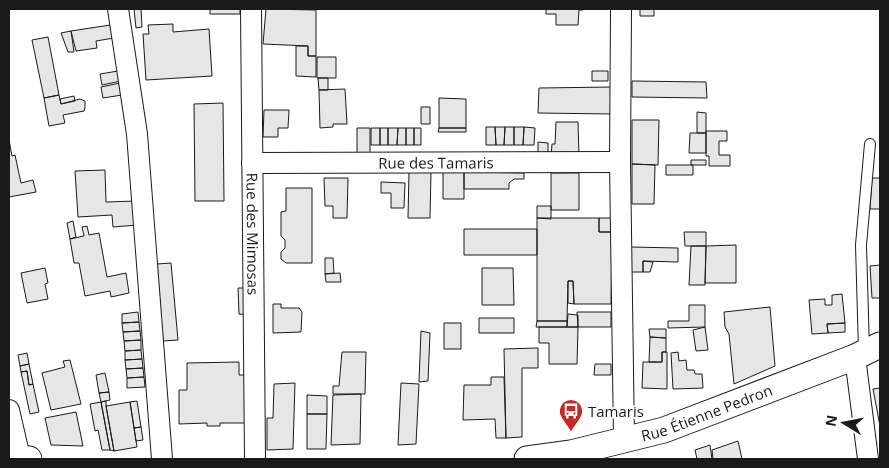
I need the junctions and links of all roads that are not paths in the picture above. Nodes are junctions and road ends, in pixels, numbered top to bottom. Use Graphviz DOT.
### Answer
graph roads {
  1 [pos="118,9"];
  2 [pos="251,9"];
  3 [pos="621,9"];
  4 [pos="870,144"];
  5 [pos="252,162"];
  6 [pos="620,162"];
  7 [pos="866,352"];
  8 [pos="9,410"];
  9 [pos="624,439"];
  10 [pos="19,458"];
  11 [pos="162,459"];
  12 [pos="255,459"];
  13 [pos="527,459"];
  14 [pos="868,459"];
  1 -- 11 [label="street"];
  2 -- 5 [label="street, Rue des Mimosas"];
  3 -- 6 [label="street"];
  4 -- 7 [label="lane"];
  5 -- 6 [label="street, Rue des Tamaris"];
  5 -- 12 [label="street, Rue des Mimosas"];
  6 -- 9 [label="street"];
  7 -- 9 [label="street, Rue Étienne Pedron"];
  7 -- 14 [label="street"];
  8 -- 10 [label="street"];
  9 -- 13 [label="street, Rue Étienne Pedron"];
}
